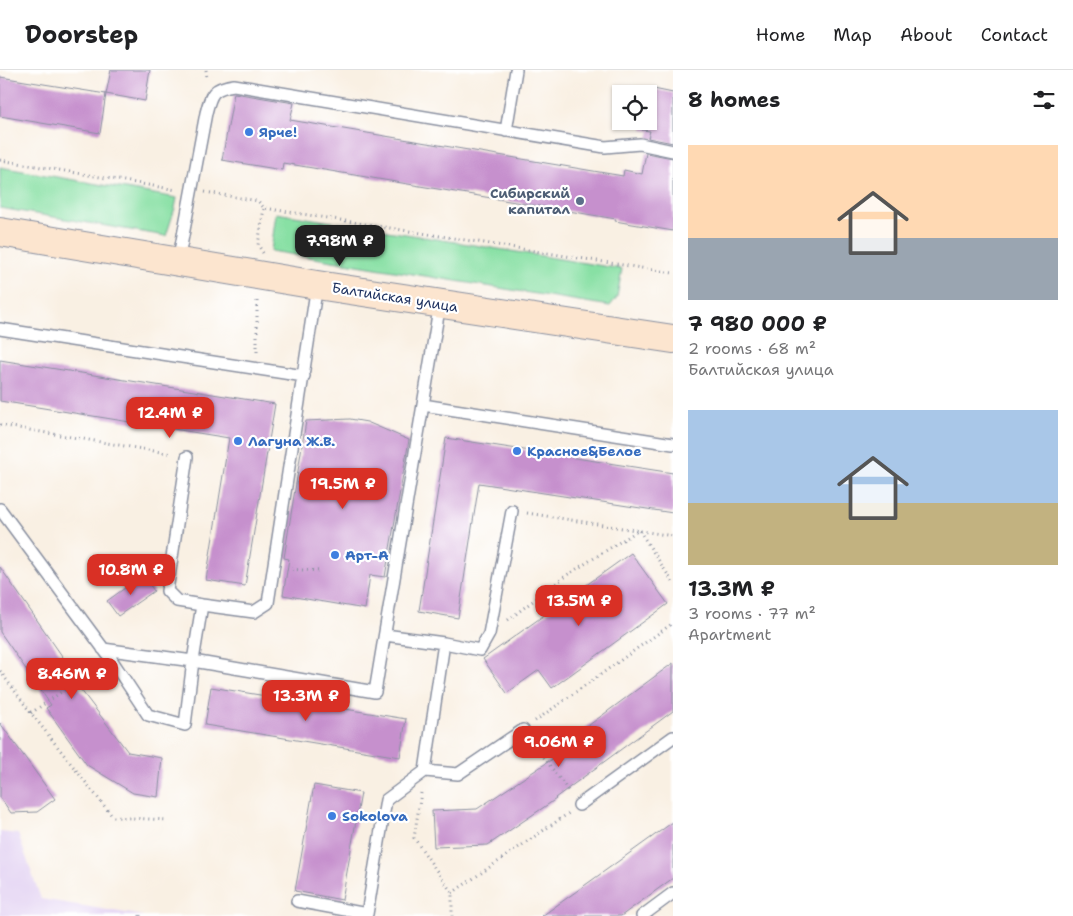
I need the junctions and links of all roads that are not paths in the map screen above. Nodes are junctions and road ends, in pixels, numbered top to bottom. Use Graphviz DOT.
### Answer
graph roads {
  1 [pos="516,70"];
  2 [pos="506,131"];
  3 [pos="673,151"];
  4 [pos="0,232"];
  5 [pos="178,262"];
  6 [pos="317,285"];
  7 [pos="440,303"];
  8 [pos="0,330"];
  9 [pos="673,339"];
  10 [pos="304,376"];
  11 [pos="424,405"];
  12 [pos="673,444"];
  13 [pos="188,457"];
  14 [pos="0,509"];
  15 [pos="512,511"];
  16 [pos="202,605"];
  17 [pos="385,634"];
  18 [pos="444,643"];
  19 [pos="103,649"];
  20 [pos="193,662"];
  21 [pos="523,730"];
  22 [pos="673,737"];
  23 [pos="425,770"];
  24 [pos="579,805"];
  25 [pos="673,893"];
  26 [pos="297,901"];
  27 [pos="642,916"];
  1 -- 2 [label="lane"];
  2 -- 3 [label="lane"];
  2 -- 5 [label="lane"];
  4 -- 5 [label="main road, Балтийская улица"];
  5 -- 6 [label="main road, Балтийская улица"];
  6 -- 7 [label="main road, Балтийская улица"];
  6 -- 10 [label="lane"];
  7 -- 9 [label="main road, Балтийская улица"];
  7 -- 11 [label="lane"];
  8 -- 10 [label="lane"];
  10 -- 16 [label="lane"];
  11 -- 12 [label="lane"];
  11 -- 17 [label="lane"];
  13 -- 16 [label="lane"];
  14 -- 19 [label="lane"];
  15 -- 18 [label="lane"];
  16 -- 20 [label="lane"];
  17 -- 18 [label="lane"];
  17 -- 20 [label="lane"];
  18 -- 23 [label="lane"];
  19 -- 20 [label="lane"];
  19 -- 20 [label="lane"];
  21 -- 23 [label="lane"];
  22 -- 24 [label="lane"];
  23 -- 26 [label="lane"];
  25 -- 27 [label="lane"];
}
